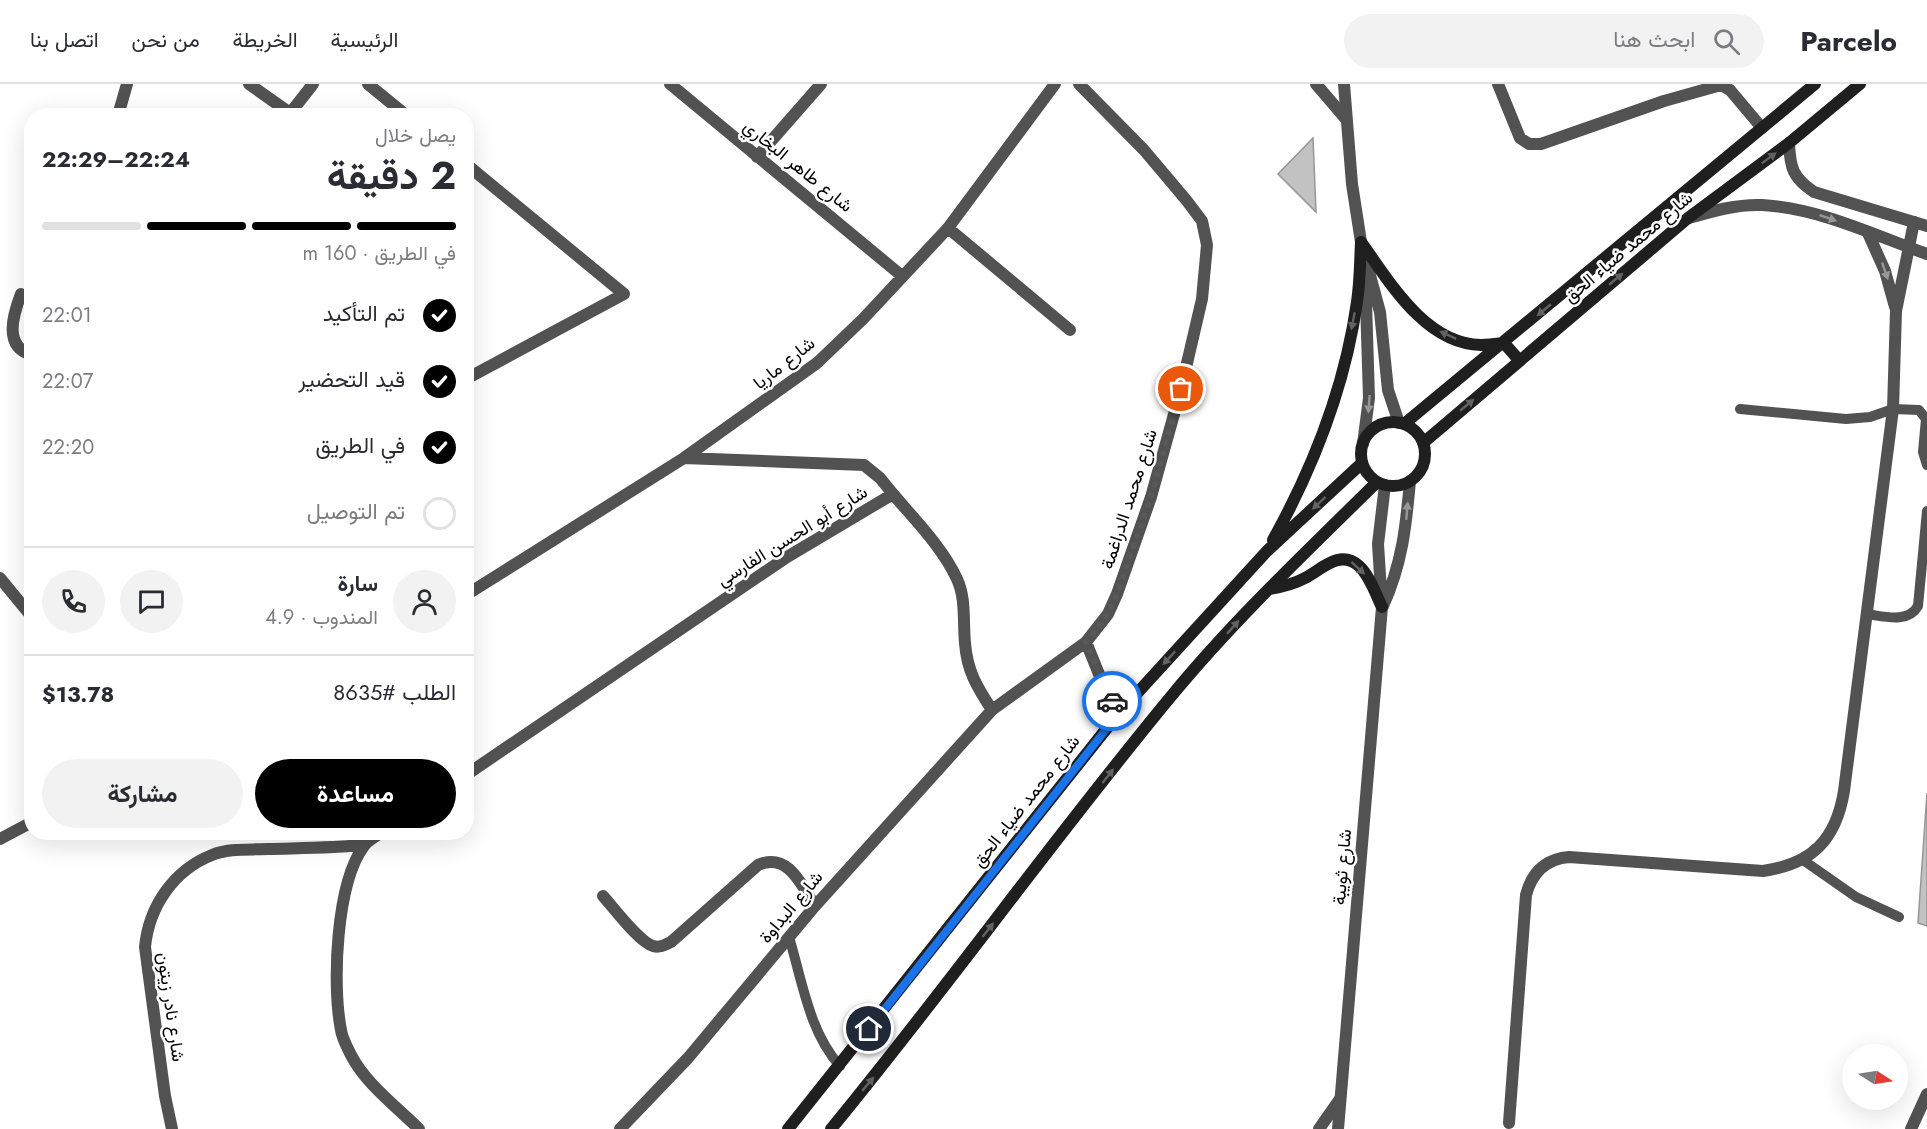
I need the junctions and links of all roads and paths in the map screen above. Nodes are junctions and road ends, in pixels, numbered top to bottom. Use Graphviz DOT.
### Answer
graph roads {
  1 [pos="127,84"];
  2 [pos="249,84"];
  3 [pos="313,84"];
  4 [pos="368,84"];
  5 [pos="670,84"];
  6 [pos="821,84"];
  7 [pos="1055,84"];
  8 [pos="1078,84"];
  9 [pos="1316,84"];
  10 [pos="1344,84"];
  11 [pos="1498,84"];
  12 [pos="1815,84"];
  13 [pos="1860,84"];
  14 [pos="684,88"];
  15 [pos="120,108"];
  16 [pos="281,108"];
  17 [pos="294,108"];
  18 [pos="396,108"];
  19 [pos="1346,119"];
  20 [pos="1762,128"];
  21 [pos="1789,143"];
  22 [pos="757,157"];
  23 [pos="474,172"];
  24 [pos="1688,218"];
  25 [pos="1914,222"];
  26 [pos="1927,226"];
  27 [pos="948,228"];
  28 [pos="1868,232"];
  29 [pos="1361,242"];
  30 [pos="1909,248"];
  31 [pos="1927,254"];
  32 [pos="902,276"];
  33 [pos="1370,283"];
  34 [pos="21,294"];
  35 [pos="1896,311"];
  36 [pos="1070,330"];
  37 [pos="1504,343"];
  38 [pos="24,352"];
  39 [pos="1519,360"];
  40 [pos="474,375"];
  41 [pos="1893,408"];
  42 [pos="1740,409"];
  43 [pos="1402,424"];
  44 [pos="1422,443"];
  45 [pos="1363,444"];
  46 [pos="684,458"];
  47 [pos="1362,463"];
  48 [pos="1927,465"];
  49 [pos="1410,481"];
  50 [pos="1381,483"];
  51 [pos="893,494"];
  52 [pos="1927,511"];
  53 [pos="1926,536"];
  54 [pos="1268,551"];
  55 [pos="0,578"];
  56 [pos="474,590"];
  57 [pos="1268,590"];
  58 [pos="24,607"];
  59 [pos="1382,607"];
  60 [pos="1866,614"];
  61 [pos="1086,642"];
  62 [pos="992,710"];
  63 [pos="1119,713"];
  64 [pos="474,770"];
  65 [pos="24,826"];
  66 [pos="0,839"];
  67 [pos="371,840"];
  68 [pos="364,845"];
  69 [pos="1803,860"];
  70 [pos="603,897"];
  71 [pos="815,906"];
  72 [pos="1899,917"];
  73 [pos="789,937"];
  74 [pos="840,1066"];
  75 [pos="1927,1094"];
  76 [pos="1340,1099"];
  77 [pos="1918,1121"];
  78 [pos="1509,1123"];
  79 [pos="172,1129"];
  80 [pos="419,1129"];
  81 [pos="620,1129"];
  82 [pos="788,1129"];
  83 [pos="831,1129"];
  84 [pos="1318,1129"];
  85 [pos="1338,1129"];
  1 -- 15 [label="street"];
  2 -- 16 [label="street"];
  3 -- 17 [label="street"];
  4 -- 18 [label="street"];
  5 -- 14 [label="street, شارع طاهر البخاري"];
  6 -- 22 [label="street"];
  7 -- 27 [label="street, شارع ماريا"];
  8 -- 61 [label="street, شارع محمد الدراغمة"];
  9 -- 19 [label="street"];
  10 -- 19 [label="street"];
  11 -- 20 [label="street"];
  12 -- 20 [label="main road, شارع محمد ضياء الحق"];
  13 -- 21 [label="main road, شارع محمد ضياء الحق"];
  14 -- 22 [label="street, شارع طاهر البخاري"];
  19 -- 29 [label="street"];
  20 -- 37 [label="main road, شارع محمد ضياء الحق, one-way"];
  24 -- 21 [label="main road, شارع محمد ضياء الحق, one-way"];
  21 -- 25 [label="street"];
  22 -- 32 [label="street, شارع طاهر البخاري"];
  23 -- 40 [label="street"];
  24 -- 28 [label="street, one-way"];
  39 -- 24 [label="main road, شارع محمد ضياء الحق, one-way"];
  25 -- 26 [label="street"];
  25 -- 30 [label="street"];
  27 -- 32 [label="street, شارع ماريا"];
  27 -- 36 [label="street"];
  28 -- 30 [label="street"];
  28 -- 35 [label="street, one-way"];
  29 -- 33 [label="street"];
  37 -- 29 [label="main road, one-way"];
  29 -- 54 [label="main road, one-way"];
  30 -- 31 [label="street"];
  30 -- 35 [label="street"];
  32 -- 46 [label="street, شارع ماريا"];
  33 -- 43 [label="street"];
  33 -- 45 [label="street, one-way"];
  34 -- 38 [label="street"];
  35 -- 41 [label="street"];
  37 -- 39 [label="main road"];
  37 -- 43 [label="main road, شارع محمد ضياء الحق"];
  44 -- 39 [label="main road, شارع محمد ضياء الحق, one-way"];
  41 -- 42 [label="lane"];
  41 -- 48 [label="lane"];
  41 -- 60 [label="street"];
  43 -- 44 [label="main road"];
  43 -- 45 [label="main road"];
  44 -- 49 [label="main road"];
  45 -- 47 [label="main road"];
  46 -- 51 [label="street"];
  46 -- 56 [label="street, شارع ماريا"];
  47 -- 50 [label="main road"];
  47 -- 54 [label="main road, شارع محمد ضياء الحق, one-way"];
  49 -- 50 [label="main road"];
  59 -- 49 [label="street, شارع ثويبة, one-way"];
  50 -- 57 [label="main road"];
  50 -- 59 [label="street, شارع ثويبة"];
  51 -- 62 [label="street, شارع أبو الحسن الفارسي"];
  51 -- 64 [label="street, شارع أبو الحسن الفارسي"];
  52 -- 53 [label="lane"];
  53 -- 60 [label="lane"];
  54 -- 63 [label="main road, شارع محمد ضياء الحق, one-way"];
  55 -- 58 [label="street"];
  57 -- 59 [label="main road, one-way"];
  83 -- 57 [label="main road, one-way"];
  59 -- 76 [label="street, شارع ثويبة"];
  60 -- 69 [label="street"];
  61 -- 62 [label="street"];
  61 -- 63 [label="street"];
  62 -- 71 [label="street, شارع البداوة"];
  63 -- 74 [label="main road, شارع محمد ضياء الحق"];
  65 -- 66 [label="street"];
  67 -- 68 [label="street"];
  68 -- 79 [label="street, شارع نادر زيتون"];
  68 -- 80 [label="street"];
  69 -- 72 [label="lane"];
  69 -- 78 [label="street"];
  70 -- 71 [label="street"];
  71 -- 73 [label="street, شارع البداوة"];
  73 -- 74 [label="lane"];
  73 -- 81 [label="street, شارع البداوة"];
  74 -- 82 [label="main road, شارع محمد ضياء الحق"];
  75 -- 77 [label="street"];
  76 -- 84 [label="street"];
  76 -- 85 [label="street, شارع ثويبة"];
}
